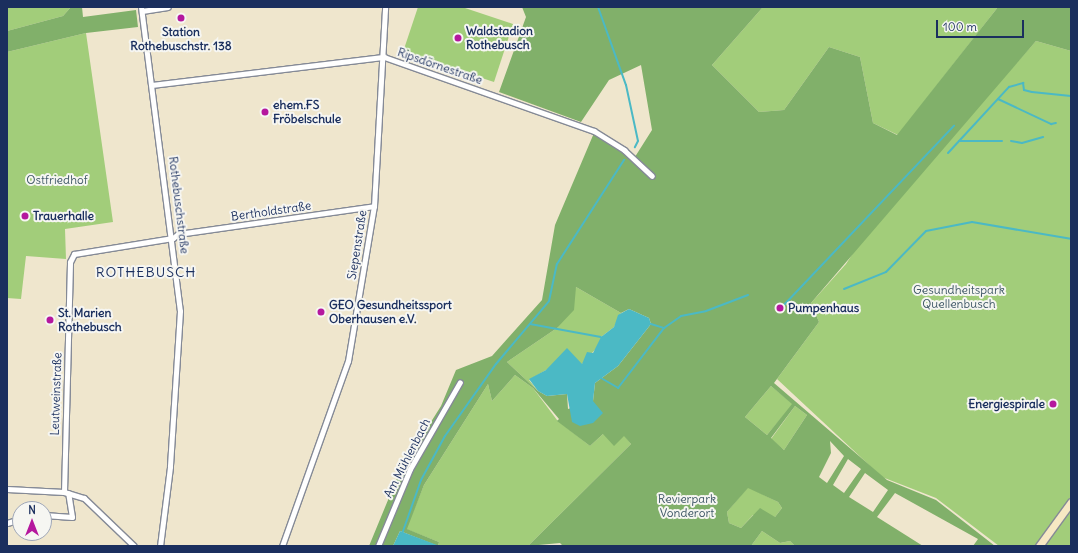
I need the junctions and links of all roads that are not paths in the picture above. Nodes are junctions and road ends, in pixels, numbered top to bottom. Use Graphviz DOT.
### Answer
graph roads {
  1 [pos="168,7"];
  2 [pos="385,7"];
  3 [pos="141,9"];
  4 [pos="384,57"];
  5 [pos="152,85"];
  6 [pos="652,176"];
  7 [pos="374,206"];
  8 [pos="173,238"];
  9 [pos="460,382"];
  10 [pos="7,489"];
  11 [pos="66,493"];
  12 [pos="1071,502"];
  13 [pos="52,516"];
  14 [pos="134,546"];
  15 [pos="160,546"];
  16 [pos="282,546"];
  17 [pos="378,546"];
  18 [pos="1038,546"];
  1 -- 3 [label="street, Rothebuschstraße"];
  2 -- 4 [label="street, Siepenstraße"];
  3 -- 5 [label="street, Rothebuschstraße"];
  4 -- 5 [label="street, Ripsdörnestraße"];
  4 -- 6 [label="street, Ripsdörnestraße"];
  4 -- 7 [label="street, Siepenstraße"];
  5 -- 8 [label="street, Rothebuschstraße"];
  7 -- 8 [label="street, Bertholdstraße"];
  7 -- 16 [label="street, Siepenstraße"];
  8 -- 11 [label="street, Leutweinstraße"];
  8 -- 15 [label="street, Rothebuschstraße"];
  9 -- 17 [label="street, Am Mühlenbach"];
  10 -- 11 [label="street"];
  11 -- 13 [label="street"];
  11 -- 14 [label="street"];
  12 -- 18 [label="main road"];
}
